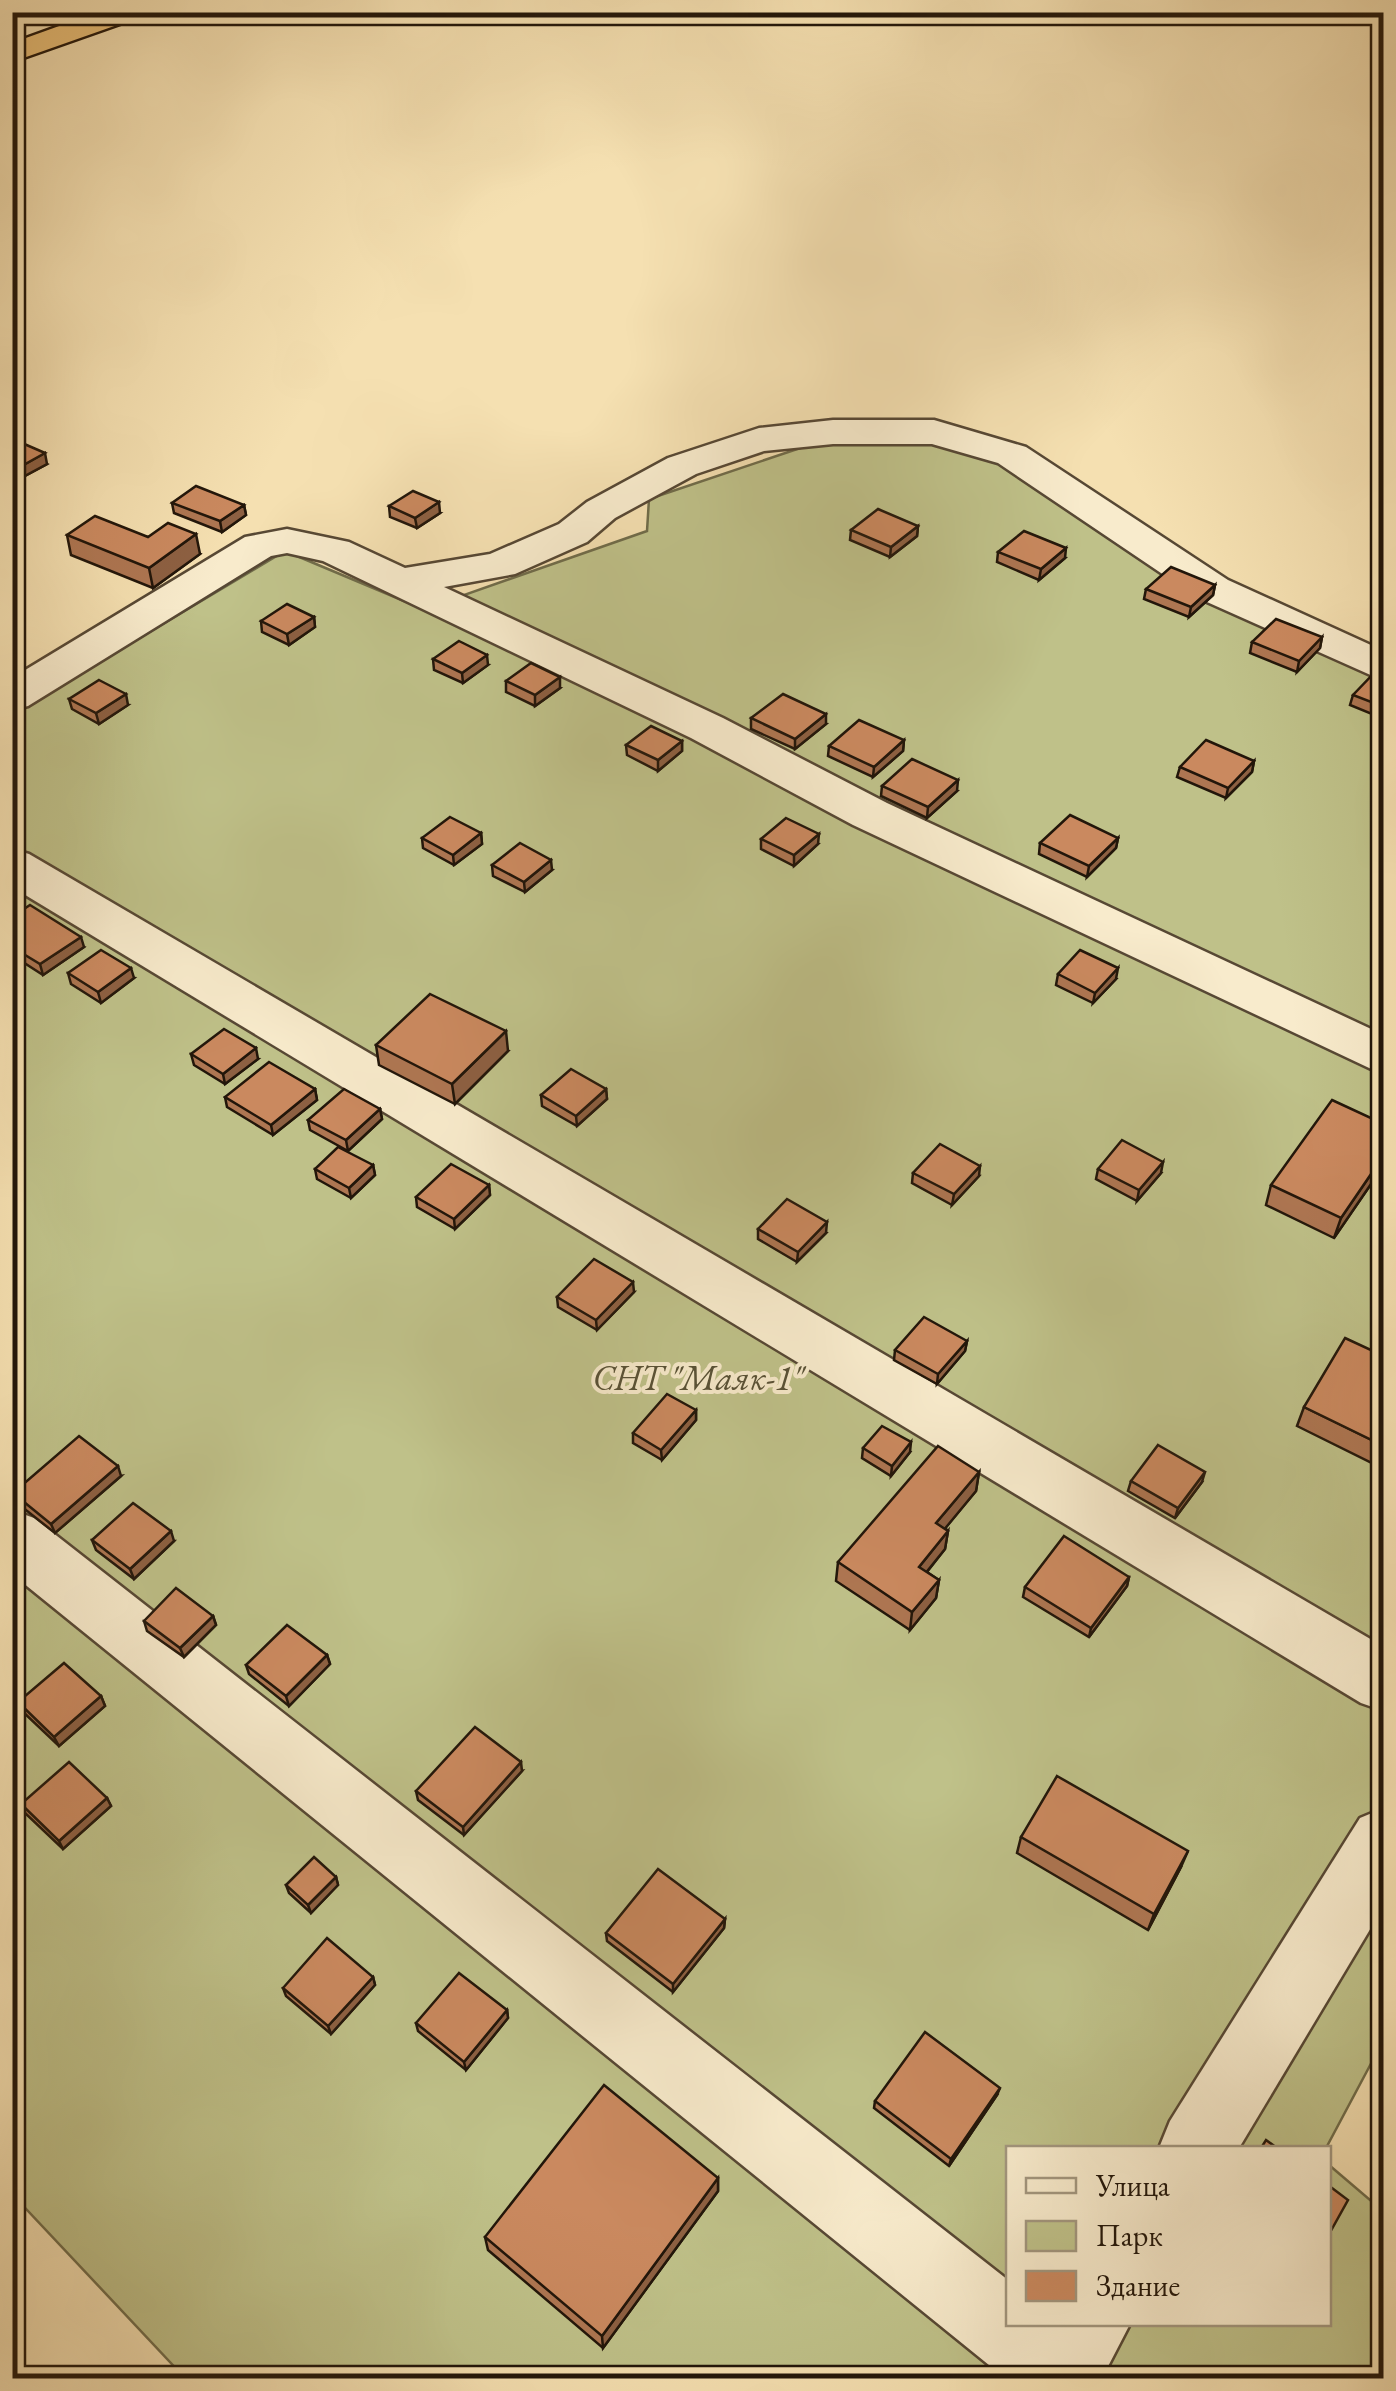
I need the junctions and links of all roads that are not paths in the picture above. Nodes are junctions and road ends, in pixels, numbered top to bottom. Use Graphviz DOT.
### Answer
graph roads {
  1 [pos="127,12"];
  2 [pos="12,52"];
  3 [pos="398,582"];
  4 [pos="1384,668"];
  5 [pos="12,697"];
  6 [pos="12,865"];
  7 [pos="1384,1057"];
  8 [pos="12,1537"];
  9 [pos="1384,1682"];
  10 [pos="1384,1841"];
  11 [pos="1198,2146"];
  12 [pos="1006,2309"];
  13 [pos="1028,2326"];
  14 [pos="1069,2358"];
  1 -- 2 [label="highway"];
  3 -- 4 [label="street"];
  3 -- 5 [label="street"];
  3 -- 7 [label="street"];
  6 -- 9 [label="street"];
  8 -- 12 [label="street"];
  10 -- 11 [label="street"];
  13 -- 14 [label="street"];
}
